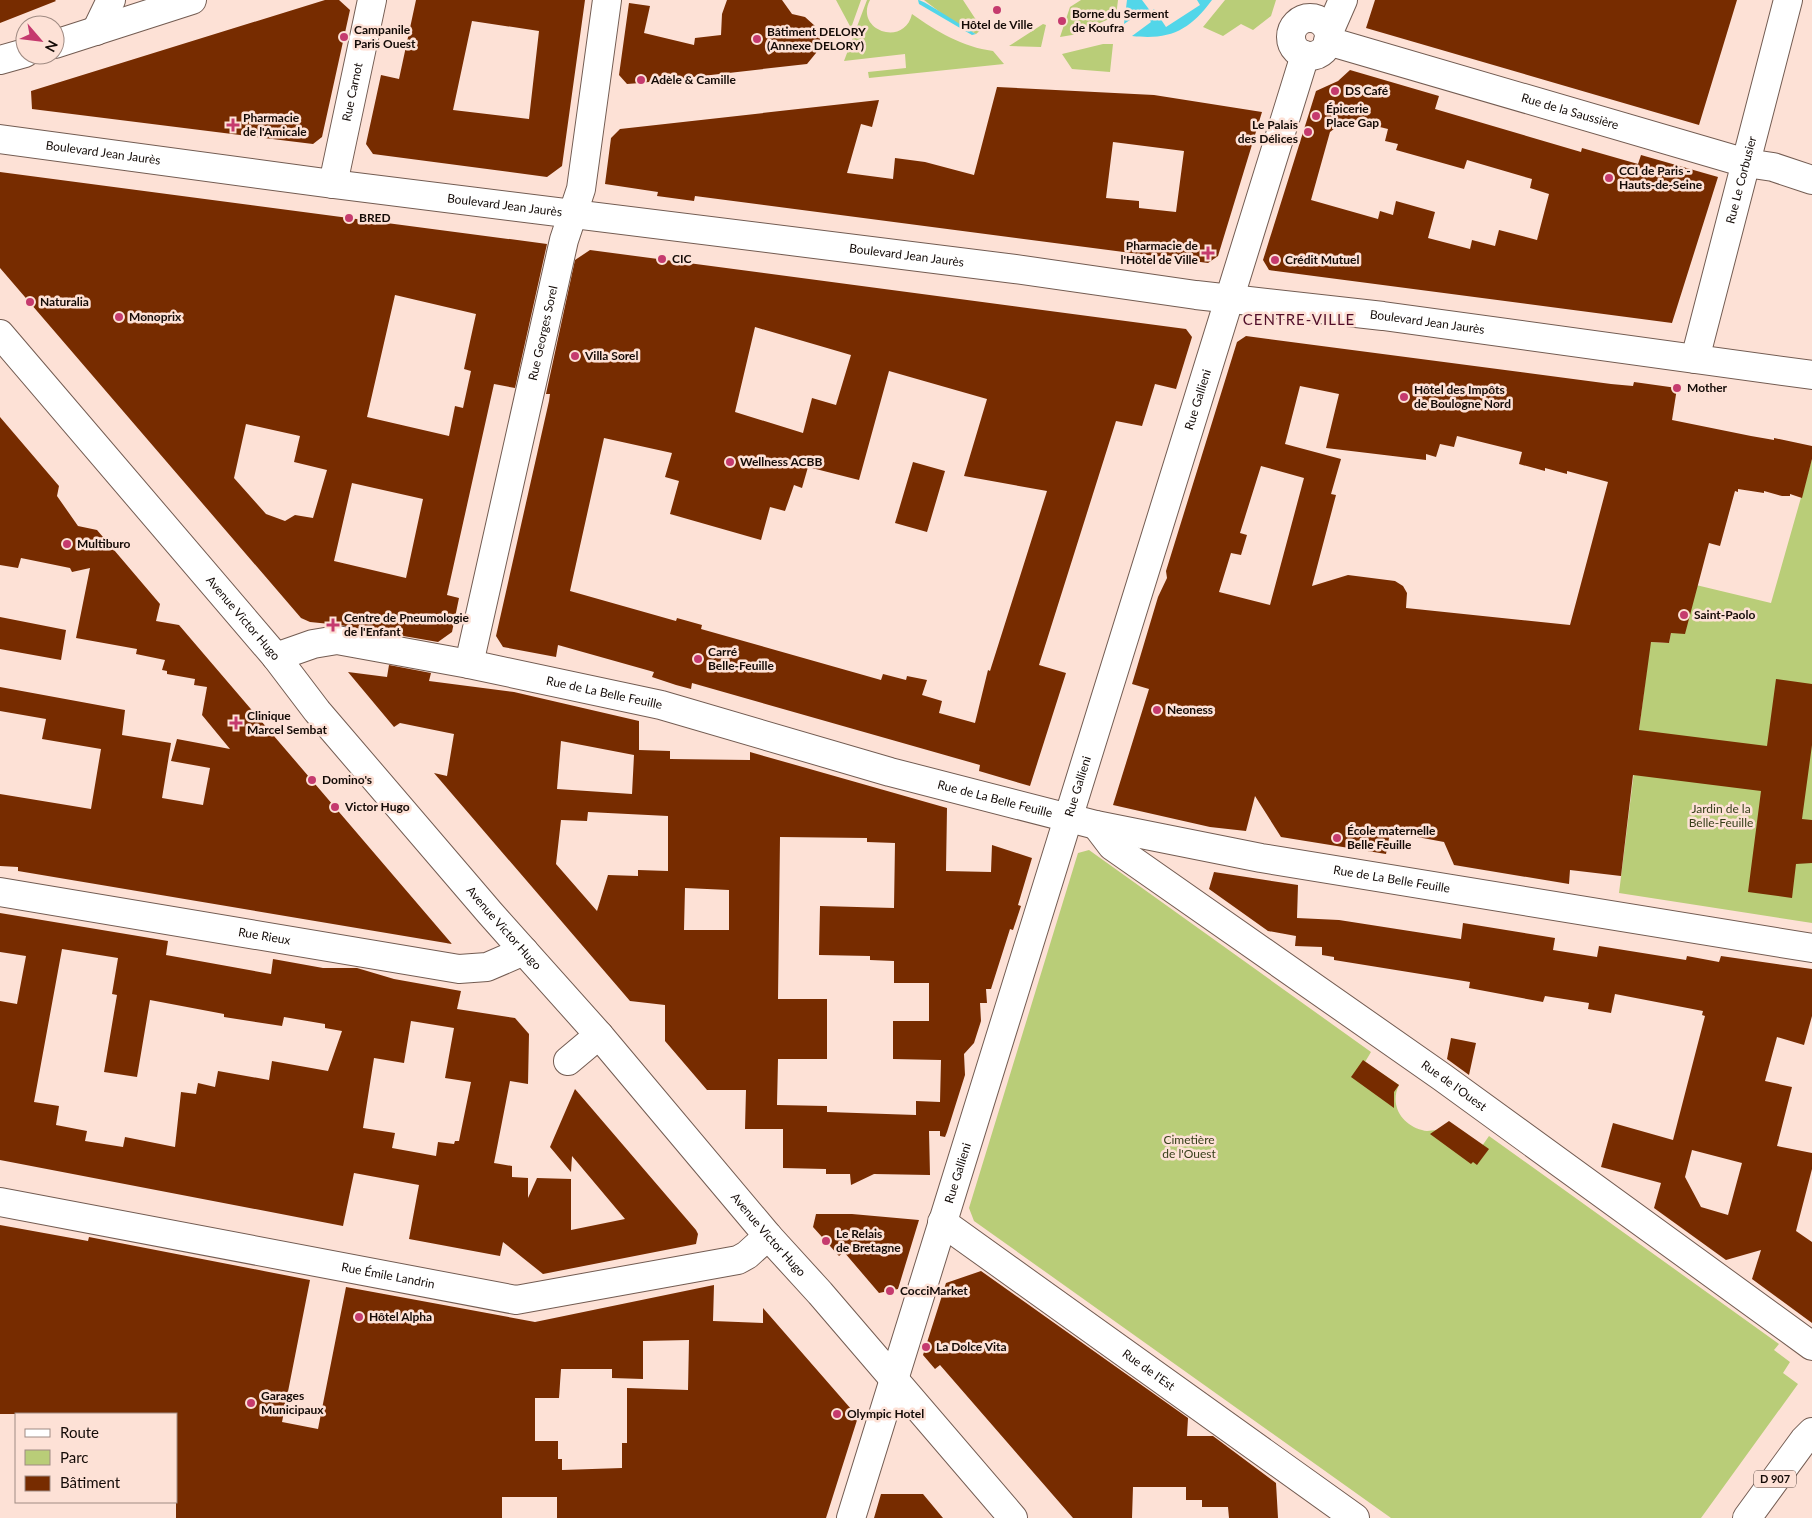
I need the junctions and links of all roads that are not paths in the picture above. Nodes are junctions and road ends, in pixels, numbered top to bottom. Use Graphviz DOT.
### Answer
graph roads {
  1 [pos="110,0"];
  2 [pos="192,0"];
  3 [pos="372,0"];
  4 [pos="607,0"];
  5 [pos="1343,0"];
  6 [pos="1788,0"];
  7 [pos="1300,10"];
  8 [pos="96,31"];
  9 [pos="1328,36"];
  10 [pos="65,41"];
  11 [pos="1305,55"];
  12 [pos="15,56"];
  13 [pos="0,60"];
  14 [pos="0,139"];
  15 [pos="1746,164"];
  16 [pos="1812,180"];
  17 [pos="333,184"];
  18 [pos="573,215"];
  19 [pos="1228,299"];
  20 [pos="0,334"];
  21 [pos="1695,359"];
  22 [pos="1812,375"];
  23 [pos="276,657"];
  24 [pos="469,664"];
  25 [pos="1067,818"];
  26 [pos="1096,825"];
  27 [pos="0,892"];
  28 [pos="1812,948"];
  29 [pos="524,951"];
  30 [pos="599,1035"];
  31 [pos="568,1061"];
  32 [pos="0,1202"];
  33 [pos="942,1222"];
  34 [pos="768,1236"];
  35 [pos="1812,1346"];
  36 [pos="894,1379"];
  37 [pos="1809,1431"];
  38 [pos="851,1518"];
  39 [pos="1013,1518"];
  40 [pos="1355,1518"];
  41 [pos="1747,1518"];
  1 -- 8 [label="street"];
  2 -- 8 [label="street"];
  3 -- 17 [label="street, Rue Carnot"];
  4 -- 18 [label="street, Rue Georges Sorel"];
  5 -- 9 [label="street"];
  6 -- 15 [label="street, Rue Le Corbusier"];
  7 -- 9 [label="street"];
  7 -- 11 [label="street"];
  8 -- 10 [label="street"];
  9 -- 11 [label="street"];
  9 -- 15 [label="street, Rue de la Saussière"];
  11 -- 19 [label="street, Rue Gallieni"];
  12 -- 13 [label="street"];
  14 -- 17 [label="street, Boulevard Jean Jaurès"];
  15 -- 16 [label="street, Rue de la Saussière"];
  15 -- 21 [label="street, Rue Le Corbusier"];
  17 -- 18 [label="street, Boulevard Jean Jaurès"];
  18 -- 19 [label="street, Boulevard Jean Jaurès"];
  18 -- 24 [label="street, Rue Georges Sorel"];
  19 -- 21 [label="street, Boulevard Jean Jaurès"];
  19 -- 25 [label="street, Rue Gallieni"];
  20 -- 23 [label="street, Avenue Victor Hugo"];
  21 -- 22 [label="street, Boulevard Jean Jaurès"];
  23 -- 24 [label="street, Rue de La Belle Feuille"];
  23 -- 29 [label="street, Avenue Victor Hugo"];
  24 -- 25 [label="street, Rue de La Belle Feuille"];
  25 -- 26 [label="street, Rue de La Belle Feuille"];
  25 -- 33 [label="street, Rue Gallieni"];
  26 -- 28 [label="street, Rue de La Belle Feuille"];
  26 -- 35 [label="street, Rue de l'Ouest"];
  27 -- 29 [label="street, Rue Rieux"];
  29 -- 30 [label="street, Avenue Victor Hugo"];
  30 -- 31 [label="street"];
  30 -- 34 [label="street, Avenue Victor Hugo"];
  32 -- 34 [label="street, Rue Émile Landrin"];
  33 -- 36 [label="street, Rue Gallieni"];
  33 -- 40 [label="street, Rue de l'Est"];
  34 -- 36 [label="street, Avenue Victor Hugo"];
  36 -- 38 [label="street, Rue Gallieni"];
  36 -- 39 [label="street, Avenue Victor Hugo"];
  37 -- 41 [label="street, D 907"];
}
